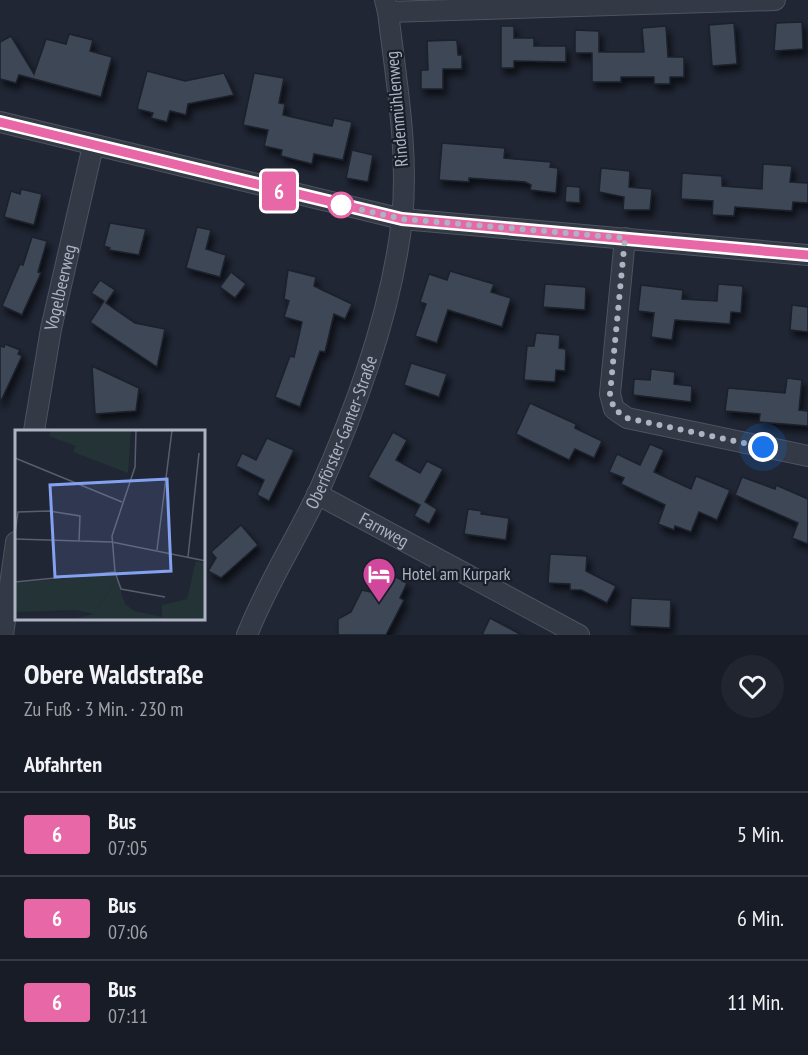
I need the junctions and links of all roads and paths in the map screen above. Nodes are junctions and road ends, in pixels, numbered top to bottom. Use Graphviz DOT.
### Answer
graph roads {
  1 [pos="775,0"];
  2 [pos="387,6"];
  3 [pos="0,122"];
  4 [pos="93,146"];
  5 [pos="402,219"];
  6 [pos="625,238"];
  7 [pos="808,255"];
  8 [pos="34,430"];
  9 [pos="808,456"];
  10 [pos="317,494"];
  11 [pos="15,549"];
  12 [pos="3,635"];
  13 [pos="247,635"];
  14 [pos="579,635"];
  1 -- 2 [label="street"];
  2 -- 5 [label="street, Rindenmühlenweg"];
  3 -- 4 [label="street"];
  4 -- 5 [label="street"];
  4 -- 8 [label="street, Vogelbeerweg"];
  5 -- 6 [label="street"];
  5 -- 10 [label="street, Oberförster-Ganter-Straße"];
  6 -- 7 [label="street"];
  6 -- 9 [label="street"];
  10 -- 13 [label="street, Oberförster-Ganter-Straße"];
  10 -- 14 [label="street, Farnweg"];
  11 -- 12 [label="street"];
}
